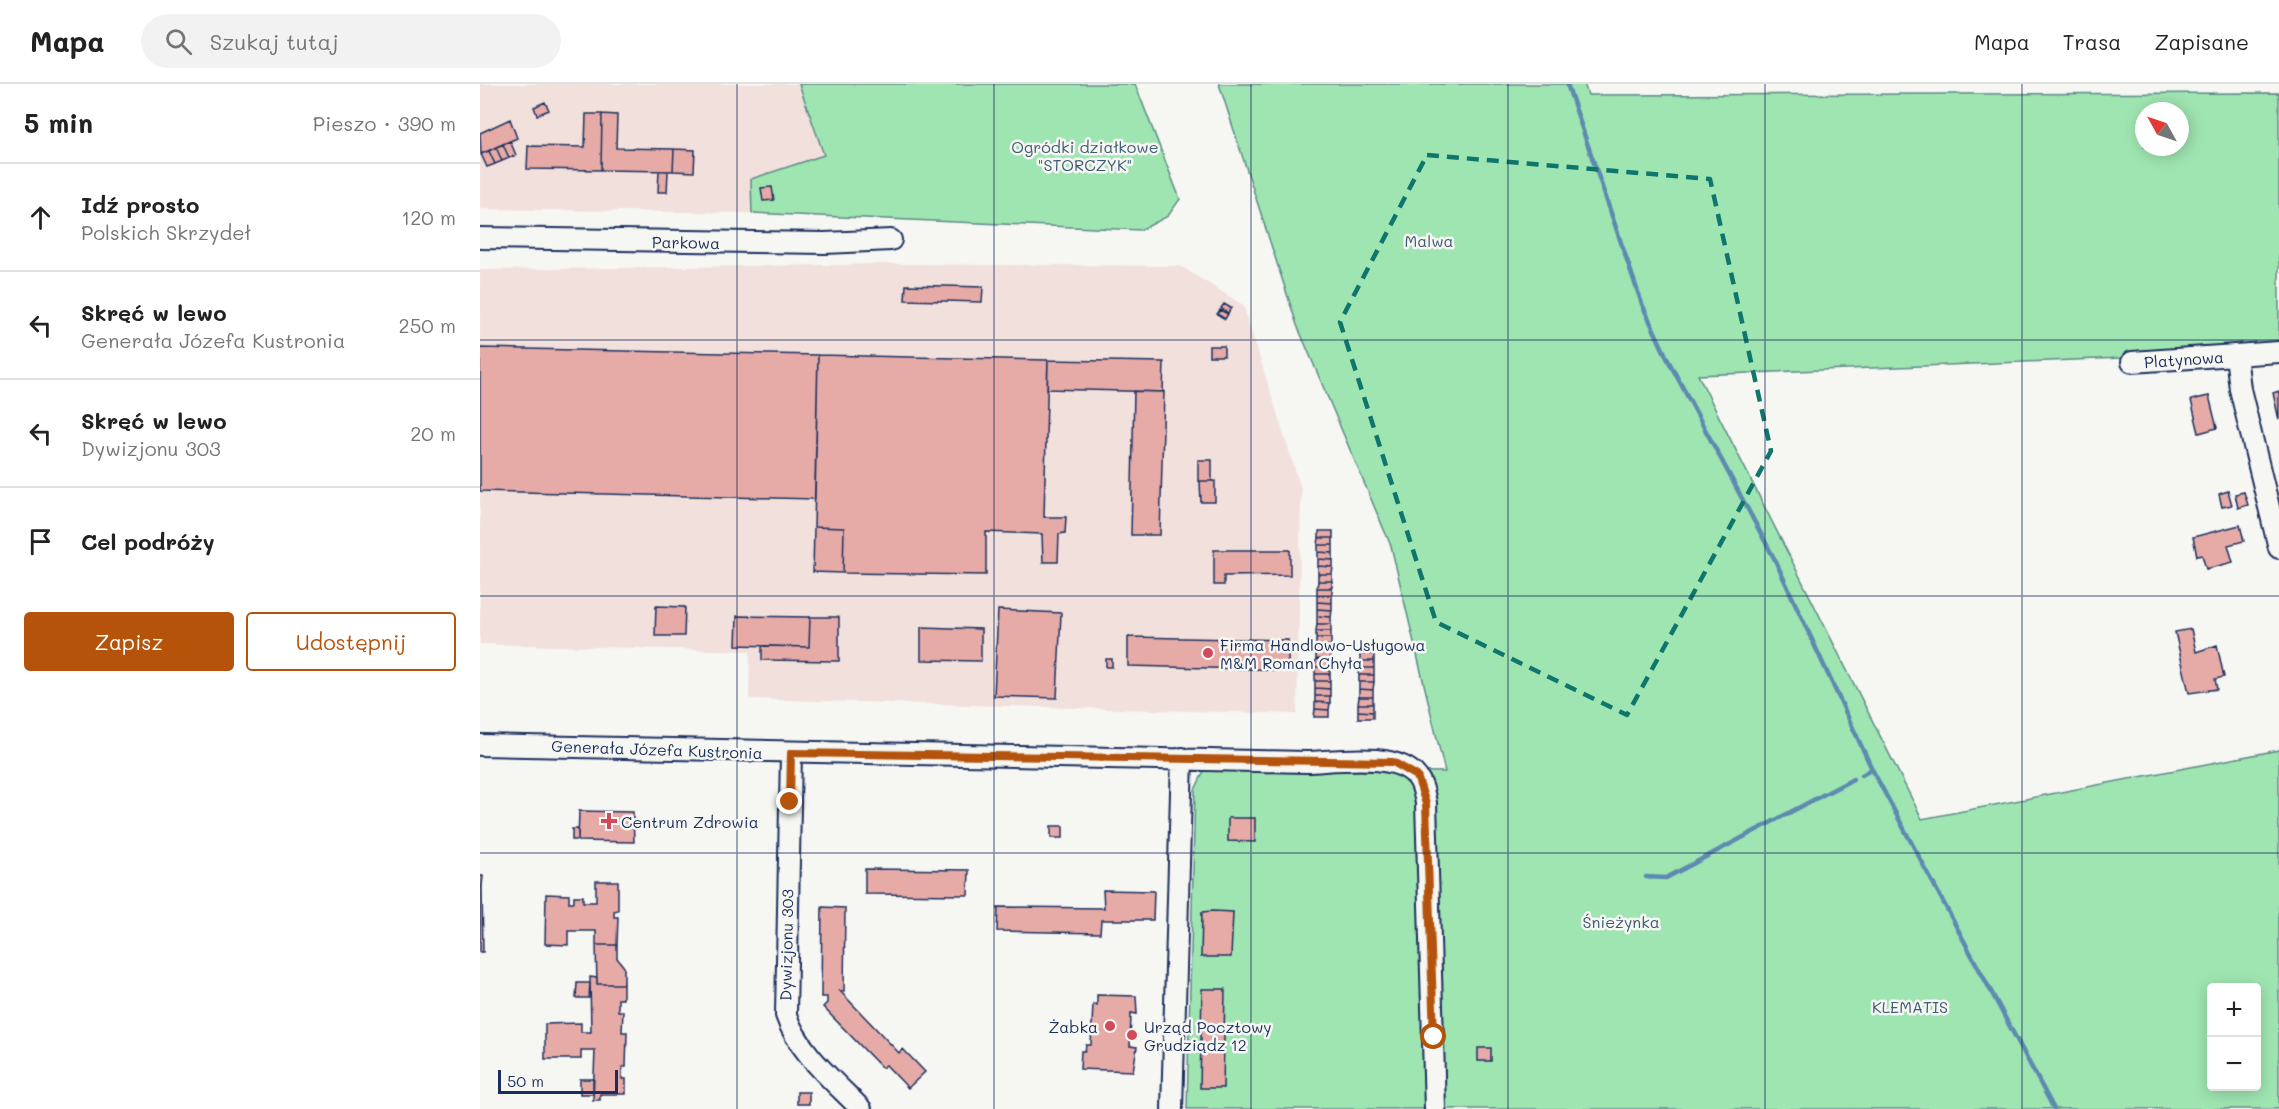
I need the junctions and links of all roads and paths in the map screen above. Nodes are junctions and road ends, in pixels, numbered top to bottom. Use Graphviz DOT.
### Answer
graph roads {
  1 [pos="480,238"];
  2 [pos="891,240"];
  3 [pos="2279,352"];
  4 [pos="2236,355"];
  5 [pos="2132,362"];
  6 [pos="2279,548"];
  7 [pos="480,745"];
  8 [pos="791,753"];
  9 [pos="1182,758"];
  10 [pos="861,1109"];
  11 [pos="1172,1109"];
  12 [pos="1435,1109"];
  1 -- 2 [label="street, Parkowa"];
  3 -- 4 [label="street, Platynowa"];
  4 -- 5 [label="street, Platynowa"];
  4 -- 6 [label="street, Platynowa"];
  7 -- 8 [label="street, Generała Józefa Kustronia"];
  8 -- 9 [label="street, Generała Józefa Kustronia"];
  8 -- 10 [label="street, Dywizjonu 303"];
  9 -- 11 [label="street"];
  9 -- 12 [label="street, Generała Józefa Kustronia"];
}
